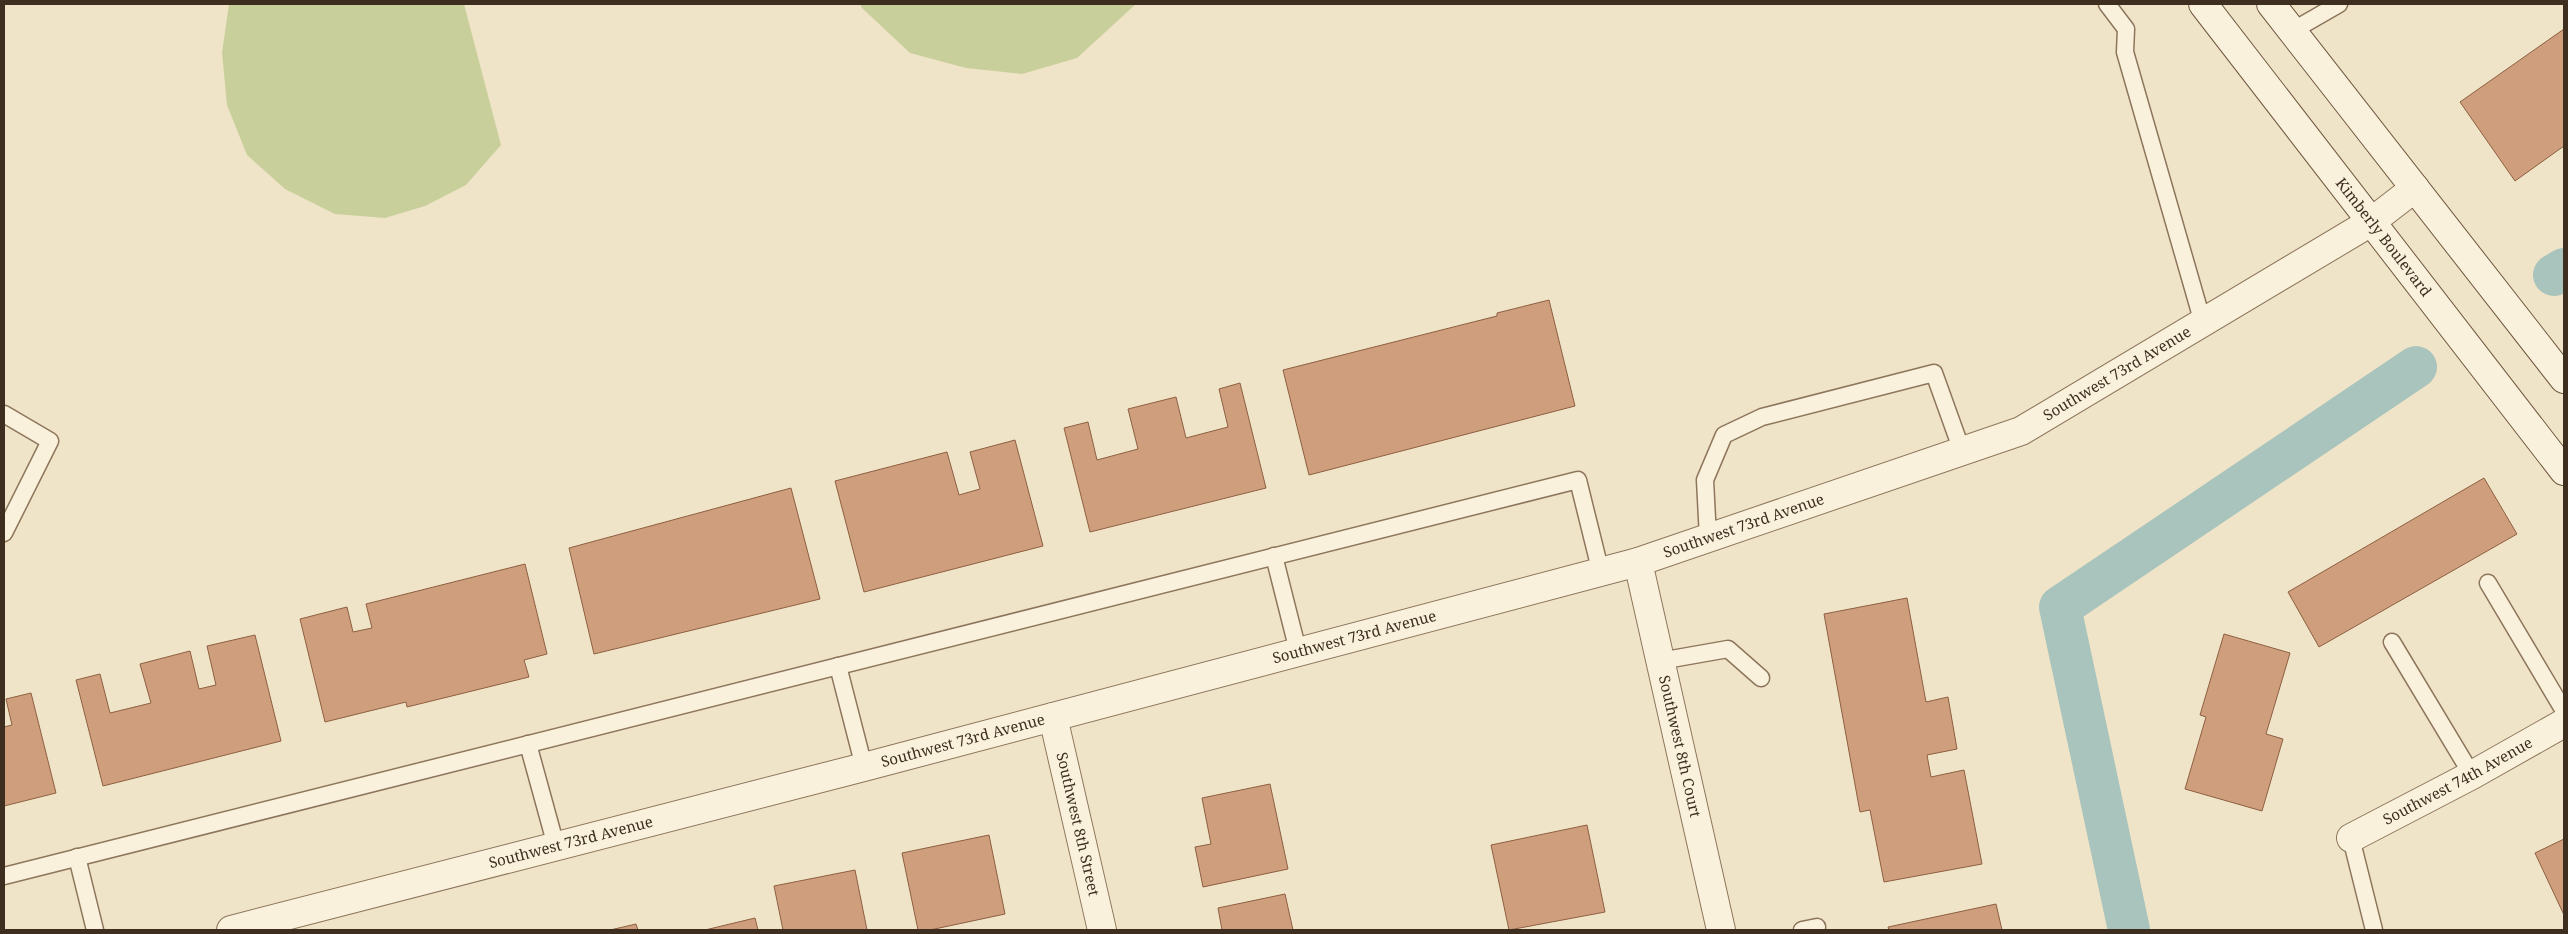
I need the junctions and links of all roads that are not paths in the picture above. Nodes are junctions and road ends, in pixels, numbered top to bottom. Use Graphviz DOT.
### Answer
graph roads {
  1 [pos="2107,4"];
  2 [pos="2203,4"];
  3 [pos="2271,4"];
  4 [pos="2339,4"];
  5 [pos="2292,32"];
  6 [pos="2415,188"];
  7 [pos="2371,222"];
  8 [pos="2203,323"];
  9 [pos="2564,379"];
  10 [pos="4,414"];
  11 [pos="1962,451"];
  12 [pos="2564,470"];
  13 [pos="4,533"];
  14 [pos="1708,538"];
  15 [pos="1274,556"];
  16 [pos="1638,562"];
  17 [pos="1600,573"];
  18 [pos="2488,583"];
  19 [pos="2392,642"];
  20 [pos="1298,652"];
  21 [pos="1660,661"];
  22 [pos="838,666"];
  23 [pos="1762,678"];
  24 [pos="2564,712"];
  25 [pos="1053,717"];
  26 [pos="2564,723"];
  27 [pos="528,744"];
  28 [pos="864,767"];
  29 [pos="2472,775"];
  30 [pos="2351,838"];
  31 [pos="556,846"];
  32 [pos="77,858"];
  33 [pos="4,876"];
  34 [pos="95,930"];
  35 [pos="231,930"];
  36 [pos="1102,930"];
  37 [pos="1721,930"];
  38 [pos="2374,930"];
  1 -- 8 [label="lane"];
  2 -- 7 [label="street, Kimberly Boulevard"];
  3 -- 5 [label="street"];
  4 -- 5 [label="lane"];
  5 -- 6 [label="street"];
  6 -- 7 [label="street, Southwest 73rd Avenue"];
  6 -- 9 [label="street"];
  7 -- 8 [label="street, Southwest 73rd Avenue"];
  7 -- 12 [label="street, Kimberly Boulevard"];
  8 -- 11 [label="street, Southwest 73rd Avenue"];
  10 -- 13 [label="lane"];
  11 -- 14 [label="street, Southwest 73rd Avenue"];
  11 -- 14 [label="lane"];
  14 -- 16 [label="street, Southwest 73rd Avenue"];
  15 -- 17 [label="lane"];
  15 -- 20 [label="lane"];
  15 -- 22 [label="lane"];
  16 -- 17 [label="street, Southwest 73rd Avenue"];
  16 -- 21 [label="street, Southwest 8th Court"];
  17 -- 20 [label="street, Southwest 73rd Avenue"];
  18 -- 24 [label="lane"];
  19 -- 29 [label="lane"];
  20 -- 25 [label="street, Southwest 73rd Avenue"];
  21 -- 23 [label="lane"];
  21 -- 37 [label="street, Southwest 8th Court"];
  22 -- 27 [label="lane"];
  22 -- 28 [label="lane"];
  25 -- 28 [label="street, Southwest 73rd Avenue"];
  25 -- 36 [label="street, Southwest 8th Street"];
  26 -- 29 [label="street, Southwest 74th Avenue"];
  27 -- 31 [label="lane"];
  27 -- 32 [label="lane"];
  28 -- 31 [label="street, Southwest 73rd Avenue"];
  29 -- 30 [label="street, Southwest 74th Avenue"];
  30 -- 38 [label="lane"];
  31 -- 35 [label="street, Southwest 73rd Avenue"];
  32 -- 33 [label="lane"];
  32 -- 34 [label="lane"];
}
